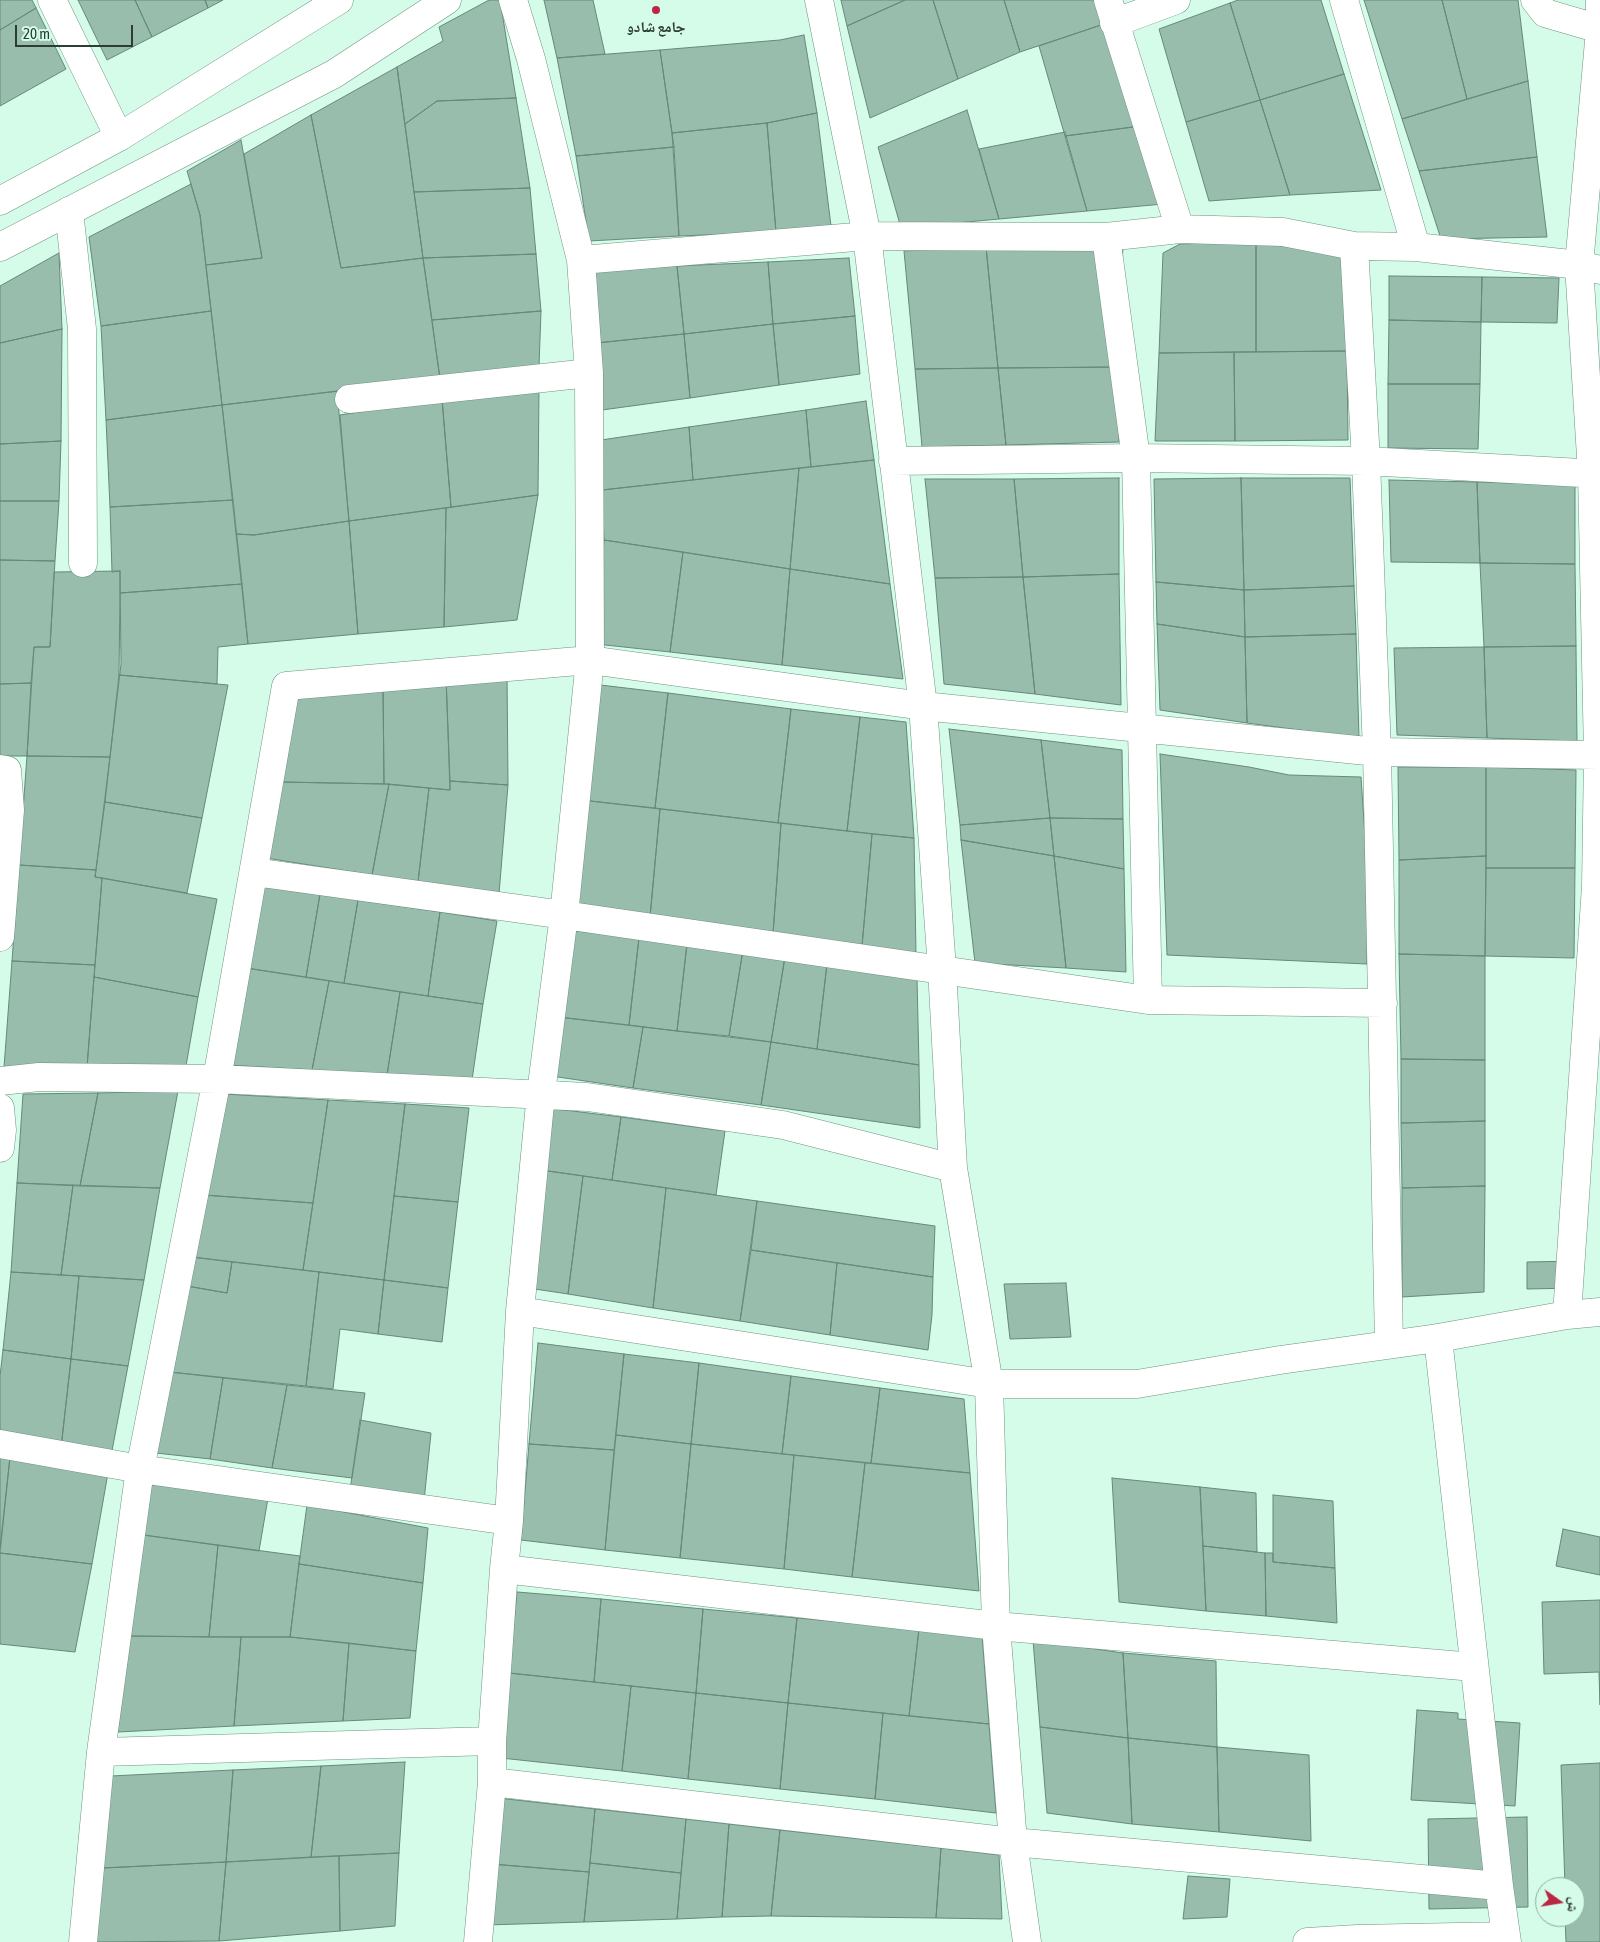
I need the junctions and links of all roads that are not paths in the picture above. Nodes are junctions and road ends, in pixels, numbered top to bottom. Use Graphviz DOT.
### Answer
graph roads {
  1 [pos="52,0"];
  2 [pos="339,0"];
  3 [pos="447,0"];
  4 [pos="513,0"];
  5 [pos="819,0"];
  6 [pos="1176,0"];
  7 [pos="1344,0"];
  8 [pos="1535,0"];
  9 [pos="1600,0"];
  10 [pos="1600,8"];
  11 [pos="1111,12"];
  12 [pos="1600,29"];
  13 [pos="119,137"];
  14 [pos="0,201"];
  15 [pos="69,211"];
  16 [pos="1180,229"];
  17 [pos="867,236"];
  18 [pos="1106,237"];
  19 [pos="1354,246"];
  20 [pos="0,247"];
  21 [pos="1416,247"];
  22 [pos="581,260"];
  23 [pos="1589,268"];
  24 [pos="590,373"];
  25 [pos="349,399"];
  26 [pos="1136,458"];
  27 [pos="893,461"];
  28 [pos="1366,461"];
  29 [pos="1596,473"];
  30 [pos="84,563"];
  31 [pos="590,660"];
  32 [pos="923,706"];
  33 [pos="1144,728"];
  34 [pos="1378,752"];
  35 [pos="1598,755"];
  36 [pos="0,769"];
  37 [pos="254,872"];
  38 [pos="1598,886"];
  39 [pos="564,915"];
  40 [pos="0,937"];
  41 [pos="942,969"];
  42 [pos="1148,1000"];
  43 [pos="1382,1003"];
  44 [pos="217,1079"];
  45 [pos="0,1081"];
  46 [pos="541,1093"];
  47 [pos="0,1108"];
  48 [pos="0,1148"];
  49 [pos="953,1168"];
  50 [pos="520,1311"];
  51 [pos="1600,1312"];
  52 [pos="1567,1316"];
  53 [pos="1438,1338"];
  54 [pos="1389,1344"];
  55 [pos="989,1384"];
  56 [pos="0,1444"];
  57 [pos="140,1469"];
  58 [pos="509,1521"];
  59 [pos="504,1570"];
  60 [pos="996,1626"];
  61 [pos="1474,1667"];
  62 [pos="492,1741"];
  63 [pos="101,1752"];
  64 [pos="492,1782"];
  65 [pos="1012,1842"];
  66 [pos="1499,1886"];
  67 [pos="1506,1939"];
  68 [pos="1357,1940"];
  69 [pos="83,1942"];
  70 [pos="478,1942"];
  71 [pos="1027,1942"];
  72 [pos="1307,1942"];
  1 -- 13 [label="street"];
  2 -- 13 [label="street"];
  3 -- 15 [label="street"];
  4 -- 22 [label="street"];
  5 -- 17 [label="street"];
  6 -- 11 [label="street"];
  7 -- 21 [label="street"];
  8 -- 12 [label="street"];
  9 -- 10 [label="street"];
  11 -- 16 [label="street"];
  12 -- 23 [label="street"];
  13 -- 14 [label="street"];
  15 -- 20 [label="street"];
  15 -- 30 [label="street"];
  16 -- 18 [label="street"];
  16 -- 19 [label="street"];
  17 -- 18 [label="street"];
  17 -- 22 [label="street"];
  17 -- 27 [label="street"];
  18 -- 26 [label="street"];
  19 -- 21 [label="street"];
  19 -- 28 [label="street"];
  21 -- 23 [label="street"];
  22 -- 24 [label="street"];
  23 -- 29 [label="street"];
  24 -- 25 [label="street"];
  24 -- 31 [label="street"];
  26 -- 27 [label="street"];
  26 -- 28 [label="street"];
  26 -- 33 [label="street"];
  27 -- 32 [label="street"];
  28 -- 29 [label="street"];
  28 -- 34 [label="street"];
  29 -- 35 [label="street"];
  31 -- 32 [label="street"];
  31 -- 37 [label="street"];
  31 -- 39 [label="street"];
  32 -- 33 [label="street"];
  32 -- 41 [label="street"];
  33 -- 34 [label="street"];
  33 -- 42 [label="street"];
  34 -- 35 [label="street"];
  34 -- 43 [label="street"];
  35 -- 38 [label="street"];
  36 -- 40 [label="street"];
  37 -- 39 [label="street"];
  37 -- 44 [label="street"];
  38 -- 52 [label="street"];
  39 -- 41 [label="street"];
  39 -- 46 [label="street"];
  41 -- 42 [label="street"];
  41 -- 49 [label="street"];
  42 -- 43 [label="street"];
  43 -- 54 [label="street"];
  44 -- 45 [label="street"];
  44 -- 46 [label="street"];
  44 -- 57 [label="street"];
  46 -- 49 [label="street"];
  46 -- 50 [label="street"];
  47 -- 48 [label="street"];
  49 -- 55 [label="street"];
  50 -- 55 [label="street"];
  50 -- 58 [label="street"];
  51 -- 52 [label="street"];
  52 -- 53 [label="street"];
  53 -- 54 [label="street"];
  53 -- 61 [label="street"];
  54 -- 55 [label="street"];
  55 -- 60 [label="street"];
  56 -- 57 [label="street"];
  57 -- 58 [label="street"];
  57 -- 63 [label="street"];
  58 -- 59 [label="street"];
  59 -- 60 [label="street"];
  59 -- 62 [label="street"];
  60 -- 61 [label="street"];
  60 -- 65 [label="street"];
  61 -- 66 [label="street"];
  62 -- 63 [label="street"];
  62 -- 64 [label="street"];
  63 -- 69 [label="street"];
  64 -- 65 [label="street"];
  64 -- 70 [label="street"];
  65 -- 66 [label="street"];
  65 -- 71 [label="street"];
  66 -- 67 [label="street"];
  67 -- 68 [label="street"];
  68 -- 72 [label="street"];
}
